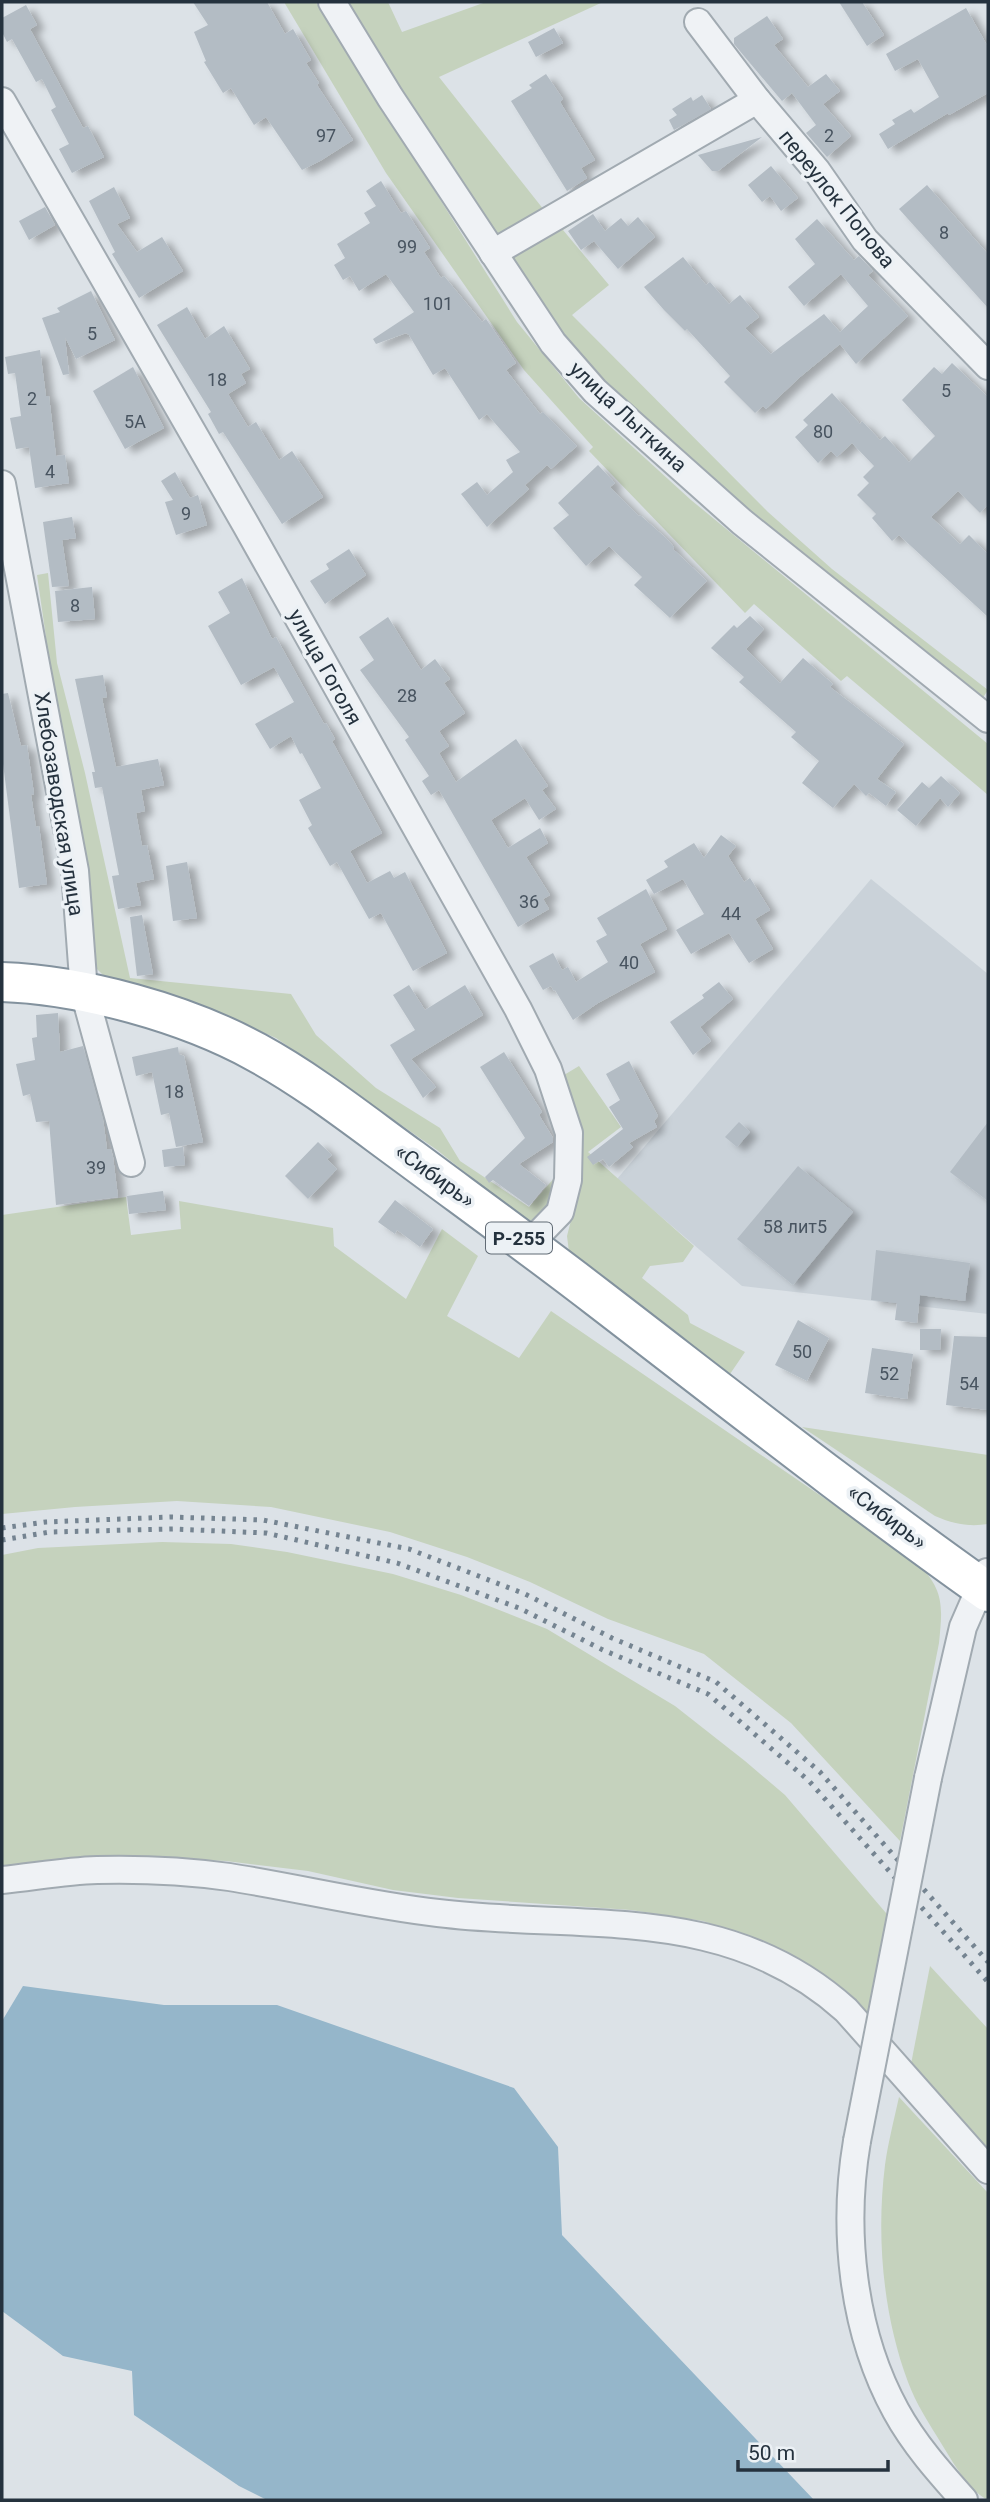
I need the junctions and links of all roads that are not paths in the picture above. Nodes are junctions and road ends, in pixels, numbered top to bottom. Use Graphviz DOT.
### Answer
graph roads {
  1 [pos="332,2"];
  2 [pos="698,22"];
  3 [pos="757,100"];
  4 [pos="2,101"];
  5 [pos="493,253"];
  6 [pos="988,366"];
  7 [pos="2,484"];
  8 [pos="988,719"];
  9 [pos="2,982"];
  10 [pos="83,992"];
  11 [pos="131,1163"];
  12 [pos="529,1244"];
  13 [pos="985,1583"];
  14 [pos="2,1880"];
  15 [pos="988,2170"];
  16 [pos="964,2500"];
  1 -- 5 [label="street, улица Лыткина"];
  2 -- 3 [label="street, переулок Попова"];
  3 -- 5 [label="street"];
  3 -- 6 [label="street, переулок Попова"];
  4 -- 12 [label="street, улица Гоголя"];
  5 -- 8 [label="street, улица Лыткина"];
  7 -- 10 [label="street, Хлебозаводская улица"];
  9 -- 10 [label="highway, «Сибирь» / Р-255"];
  10 -- 11 [label="street, Хлебозаводская улица"];
  10 -- 12 [label="highway, «Сибирь» / Р-255"];
  12 -- 13 [label="highway, «Сибирь» / Р-255"];
  13 -- 16 [label="street, bridge"];
  14 -- 15 [label="street"];
}
